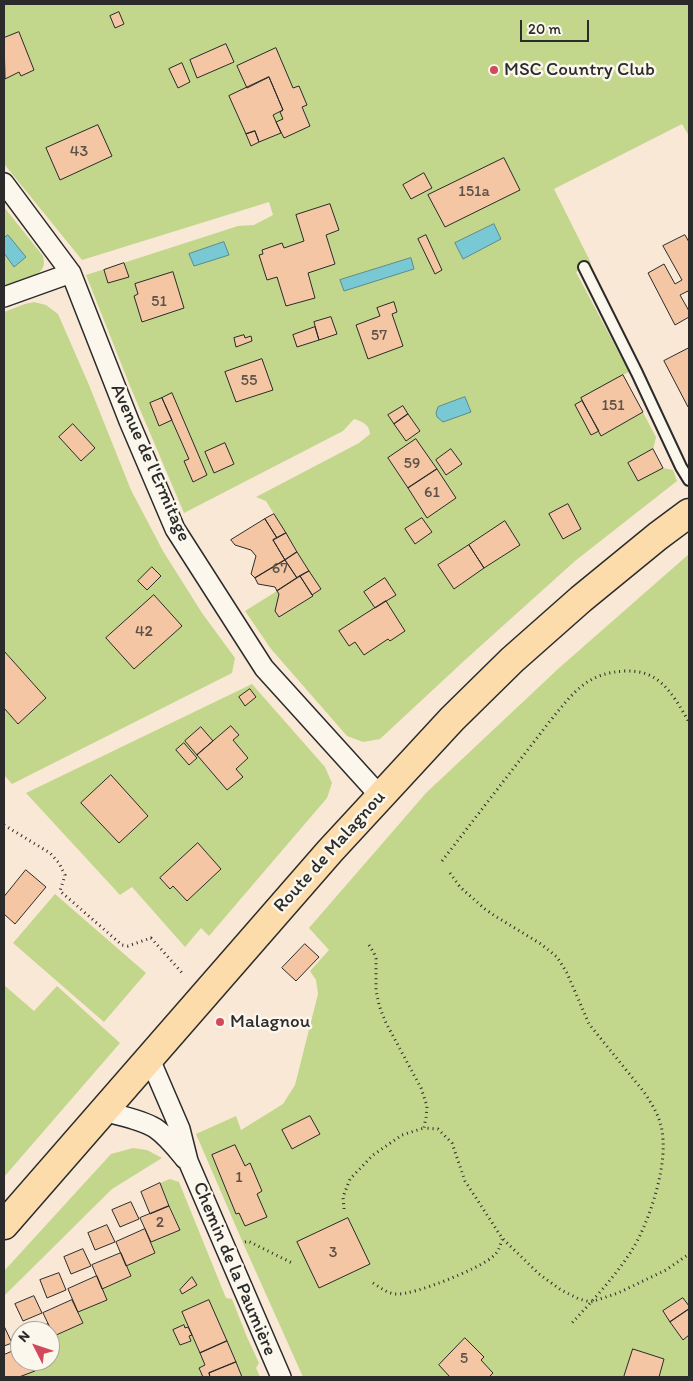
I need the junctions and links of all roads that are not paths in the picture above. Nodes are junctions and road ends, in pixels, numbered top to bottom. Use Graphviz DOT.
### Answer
graph roads {
  1 [pos="4,183"];
  2 [pos="584,267"];
  3 [pos="71,274"];
  4 [pos="4,297"];
  5 [pos="689,480"];
  6 [pos="689,514"];
  7 [pos="380,796"];
  8 [pos="149,1057"];
  9 [pos="103,1111"];
  10 [pos="188,1161"];
  11 [pos="4,1225"];
  12 [pos="280,1377"];
  1 -- 3 [label="street, Avenue de l'Ermitage"];
  2 -- 5 [label="lane"];
  3 -- 4 [label="street"];
  3 -- 7 [label="street, Avenue de l'Ermitage"];
  6 -- 7 [label="main road, Route de Malagnou"];
  7 -- 8 [label="main road, Route de Malagnou"];
  8 -- 9 [label="main road, Route de Malagnou"];
  8 -- 10 [label="street, Chemin de la Paumière"];
  9 -- 10 [label="street, Chemin de la Paumière"];
  9 -- 11 [label="main road, Route de Malagnou"];
  10 -- 12 [label="street, Chemin de la Paumière"];
}
